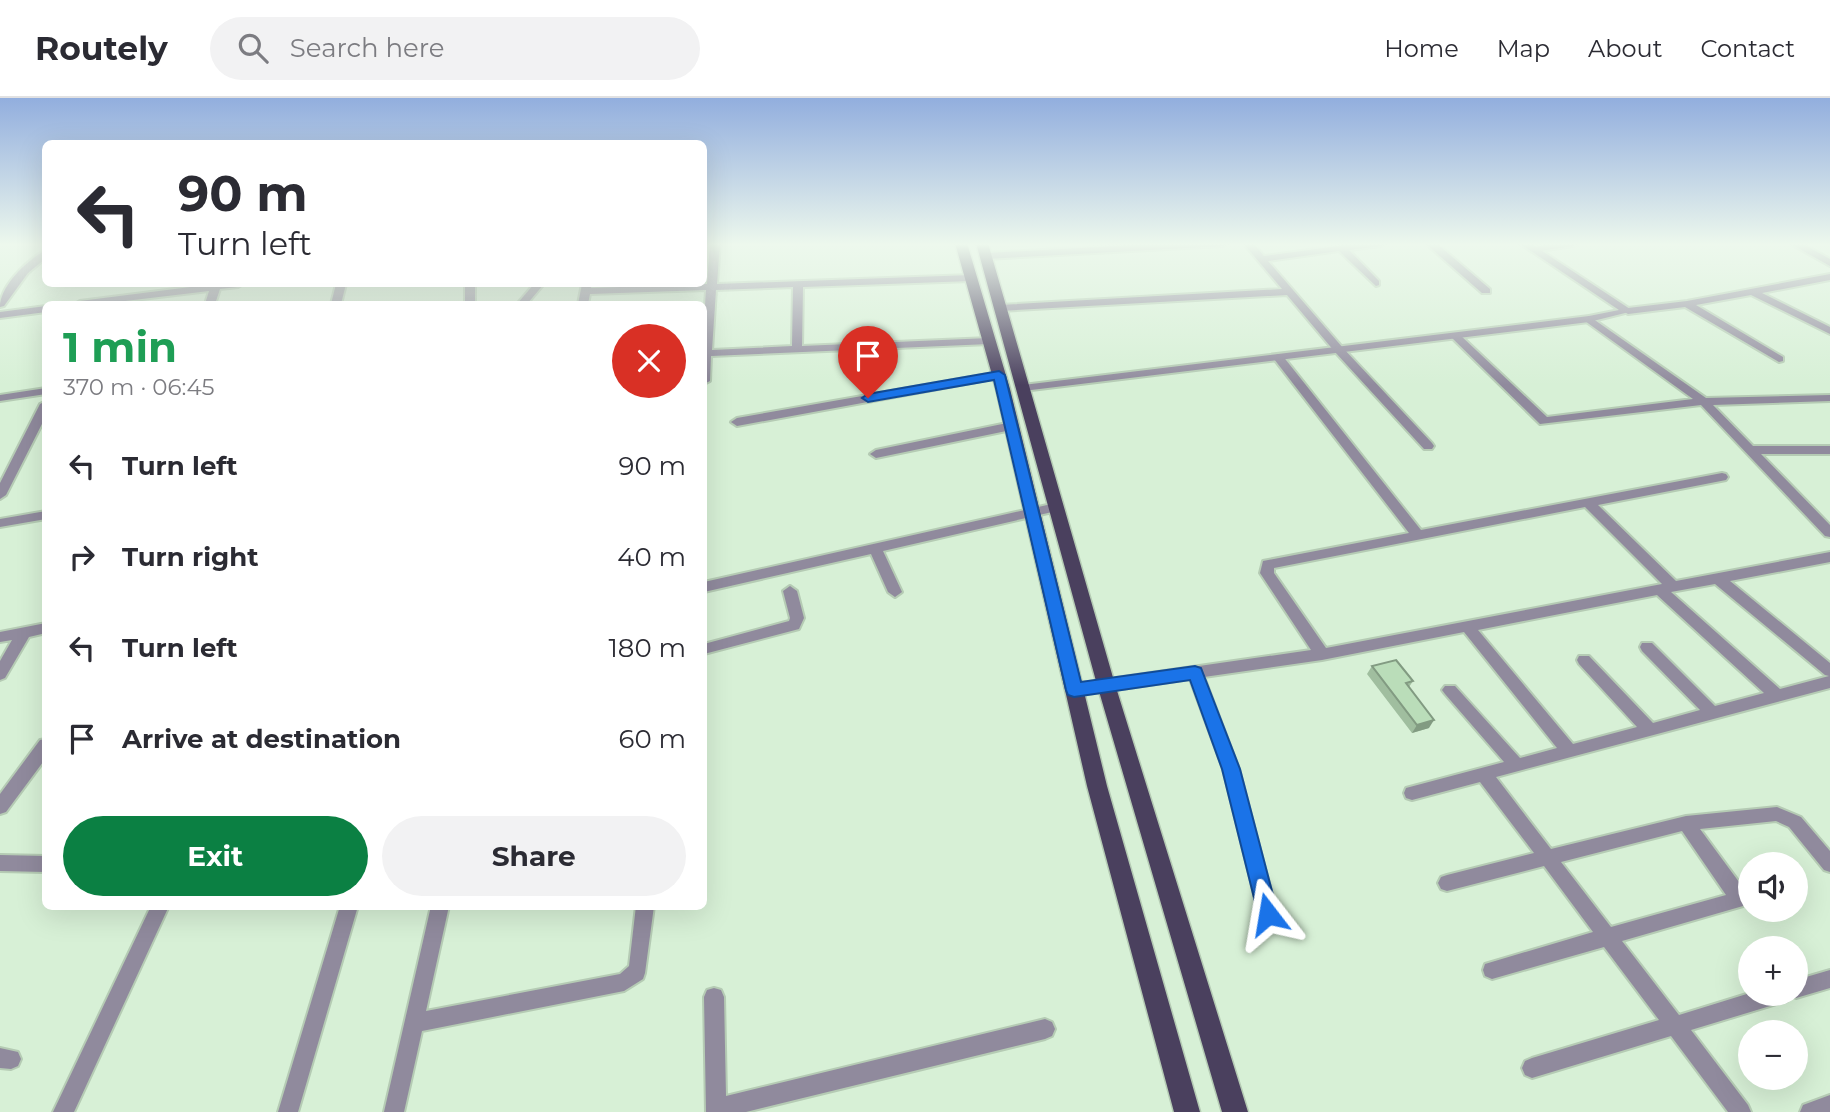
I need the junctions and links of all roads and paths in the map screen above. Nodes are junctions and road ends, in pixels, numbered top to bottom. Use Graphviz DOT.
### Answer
graph roads {
  1 [pos="158,290"];
  2 [pos="187,290"];
  3 [pos="711,290"];
  4 [pos="798,290"];
  5 [pos="975,290"];
  6 [pos="995,290"];
  7 [pos="1592,290"];
  8 [pos="1762,290"];
  9 [pos="1289,292"];
  10 [pos="1753,292"];
  11 [pos="156,295"];
  12 [pos="116,301"];
  13 [pos="1687,304"];
  14 [pos="1000,308"];
  15 [pos="42,310"];
  16 [pos="1624,312"];
  17 [pos="0,315"];
  18 [pos="1589,319"];
  19 [pos="1830,331"];
  20 [pos="1455,336"];
  21 [pos="707,339"];
  22 [pos="989,341"];
  23 [pos="797,349"];
  24 [pos="1339,350"];
  25 [pos="707,353"];
  26 [pos="1278,357"];
  27 [pos="1779,359"];
  28 [pos="999,375"];
  29 [pos="1023,388"];
  30 [pos="42,392"];
  31 [pos="0,398"];
  32 [pos="1830,398"];
  33 [pos="1700,402"];
  34 [pos="42,412"];
  35 [pos="737,422"];
  36 [pos="1012,426"];
  37 [pos="1428,446"];
  38 [pos="1750,450"];
  39 [pos="1830,450"];
  40 [pos="876,454"];
  41 [pos="1722,477"];
  42 [pos="0,495"];
  43 [pos="1587,502"];
  44 [pos="1056,507"];
  45 [pos="1032,511"];
  46 [pos="42,517"];
  47 [pos="0,523"];
  48 [pos="1830,533"];
  49 [pos="1417,534"];
  50 [pos="875,547"];
  51 [pos="1823,558"];
  52 [pos="1717,578"];
  53 [pos="707,586"];
  54 [pos="1666,588"];
  55 [pos="790,591"];
  56 [pos="895,592"];
  57 [pos="1468,626"];
  58 [pos="42,629"];
  59 [pos="24,632"];
  60 [pos="0,637"];
  61 [pos="1647,647"];
  62 [pos="707,648"];
  63 [pos="1322,654"];
  64 [pos="1584,660"];
  65 [pos="1830,671"];
  66 [pos="1195,673"];
  67 [pos="0,674"];
  68 [pos="1830,682"];
  69 [pos="1107,686"];
  70 [pos="1074,690"];
  71 [pos="1450,690"];
  72 [pos="1777,696"];
  73 [pos="1712,713"];
  74 [pos="1650,730"];
  75 [pos="42,750"];
  76 [pos="1569,751"];
  77 [pos="1517,765"];
  78 [pos="1484,774"];
  79 [pos="1412,793"];
  80 [pos="0,807"];
  81 [pos="1686,823"];
  82 [pos="1547,856"];
  83 [pos="0,863"];
  84 [pos="42,864"];
  85 [pos="1830,864"];
  86 [pos="1447,883"];
  87 [pos="158,910"];
  88 [pos="348,910"];
  89 [pos="439,910"];
  90 [pos="645,910"];
  91 [pos="1268,914"];
  92 [pos="1607,935"];
  93 [pos="1492,970"];
  94 [pos="1830,979"];
  95 [pos="1808,985"];
  96 [pos="714,997"];
  97 [pos="1739,1006"];
  98 [pos="414,1023"];
  99 [pos="1675,1025"];
  100 [pos="1045,1029"];
  101 [pos="1532,1068"];
  102 [pos="1830,1105"];
  103 [pos="716,1111"];
  104 [pos="63,1112"];
  105 [pos="288,1112"];
  106 [pos="394,1112"];
  107 [pos="1187,1112"];
  108 [pos="1235,1112"];
  109 [pos="1741,1112"];
  110 [pos="1810,1112"];
  1 -- 11 [label="street"];
  2 -- 11 [label="street"];
  3 -- 21 [label="street"];
  4 -- 23 [label="street"];
  5 -- 22 [label="main road"];
  6 -- 14 [label="main road"];
  7 -- 16 [label="street"];
  8 -- 10 [label="street"];
  9 -- 14 [label="street"];
  9 -- 24 [label="street"];
  10 -- 13 [label="street"];
  10 -- 19 [label="street"];
  11 -- 12 [label="street"];
  13 -- 16 [label="street"];
  13 -- 27 [label="street"];
  14 -- 29 [label="main road"];
  15 -- 17 [label="street"];
  16 -- 18 [label="street"];
  18 -- 20 [label="street"];
  18 -- 33 [label="street"];
  20 -- 24 [label="street"];
  20 -- 33 [label="street"];
  22 -- 23 [label="street"];
  22 -- 28 [label="main road"];
  23 -- 25 [label="street"];
  24 -- 26 [label="street"];
  24 -- 37 [label="street"];
  26 -- 29 [label="street"];
  26 -- 49 [label="street"];
  28 -- 35 [label="street"];
  28 -- 36 [label="main road"];
  29 -- 44 [label="main road"];
  30 -- 31 [label="street"];
  32 -- 33 [label="street"];
  33 -- 38 [label="street"];
  34 -- 42 [label="street"];
  36 -- 40 [label="street"];
  36 -- 45 [label="main road"];
  38 -- 39 [label="street"];
  38 -- 48 [label="street"];
  41 -- 43 [label="street"];
  43 -- 49 [label="street"];
  43 -- 54 [label="street"];
  44 -- 45 [label="street"];
  44 -- 69 [label="main road"];
  45 -- 50 [label="street"];
  45 -- 70 [label="main road"];
  46 -- 47 [label="street"];
  49 -- 63 [label="street"];
  50 -- 53 [label="street"];
  50 -- 56 [label="street"];
  51 -- 52 [label="street"];
  52 -- 54 [label="street"];
  52 -- 65 [label="street"];
  54 -- 57 [label="street"];
  54 -- 72 [label="street"];
  55 -- 62 [label="street"];
  57 -- 63 [label="street"];
  57 -- 76 [label="street"];
  58 -- 59 [label="street"];
  59 -- 60 [label="street"];
  59 -- 67 [label="street"];
  61 -- 73 [label="street"];
  63 -- 66 [label="street"];
  64 -- 74 [label="street"];
  66 -- 69 [label="street"];
  66 -- 91 [label="street"];
  68 -- 72 [label="street"];
  69 -- 70 [label="street"];
  69 -- 108 [label="main road"];
  70 -- 107 [label="main road"];
  71 -- 77 [label="street"];
  72 -- 73 [label="street"];
  73 -- 74 [label="street"];
  74 -- 76 [label="street"];
  75 -- 80 [label="street"];
  76 -- 77 [label="street"];
  77 -- 78 [label="street"];
  78 -- 79 [label="street"];
  78 -- 82 [label="street"];
  81 -- 82 [label="street"];
  81 -- 85 [label="street"];
  81 -- 92 [label="street"];
  82 -- 86 [label="street"];
  82 -- 92 [label="street"];
  83 -- 84 [label="street"];
  87 -- 104 [label="street"];
  88 -- 105 [label="street"];
  89 -- 98 [label="street"];
  90 -- 98 [label="street"];
  92 -- 93 [label="street"];
  92 -- 99 [label="street"];
  94 -- 95 [label="street"];
  96 -- 103 [label="street"];
  97 -- 99 [label="street"];
  98 -- 106 [label="street"];
  99 -- 101 [label="street"];
  99 -- 109 [label="street"];
  100 -- 103 [label="street"];
  102 -- 110 [label="street"];
}
